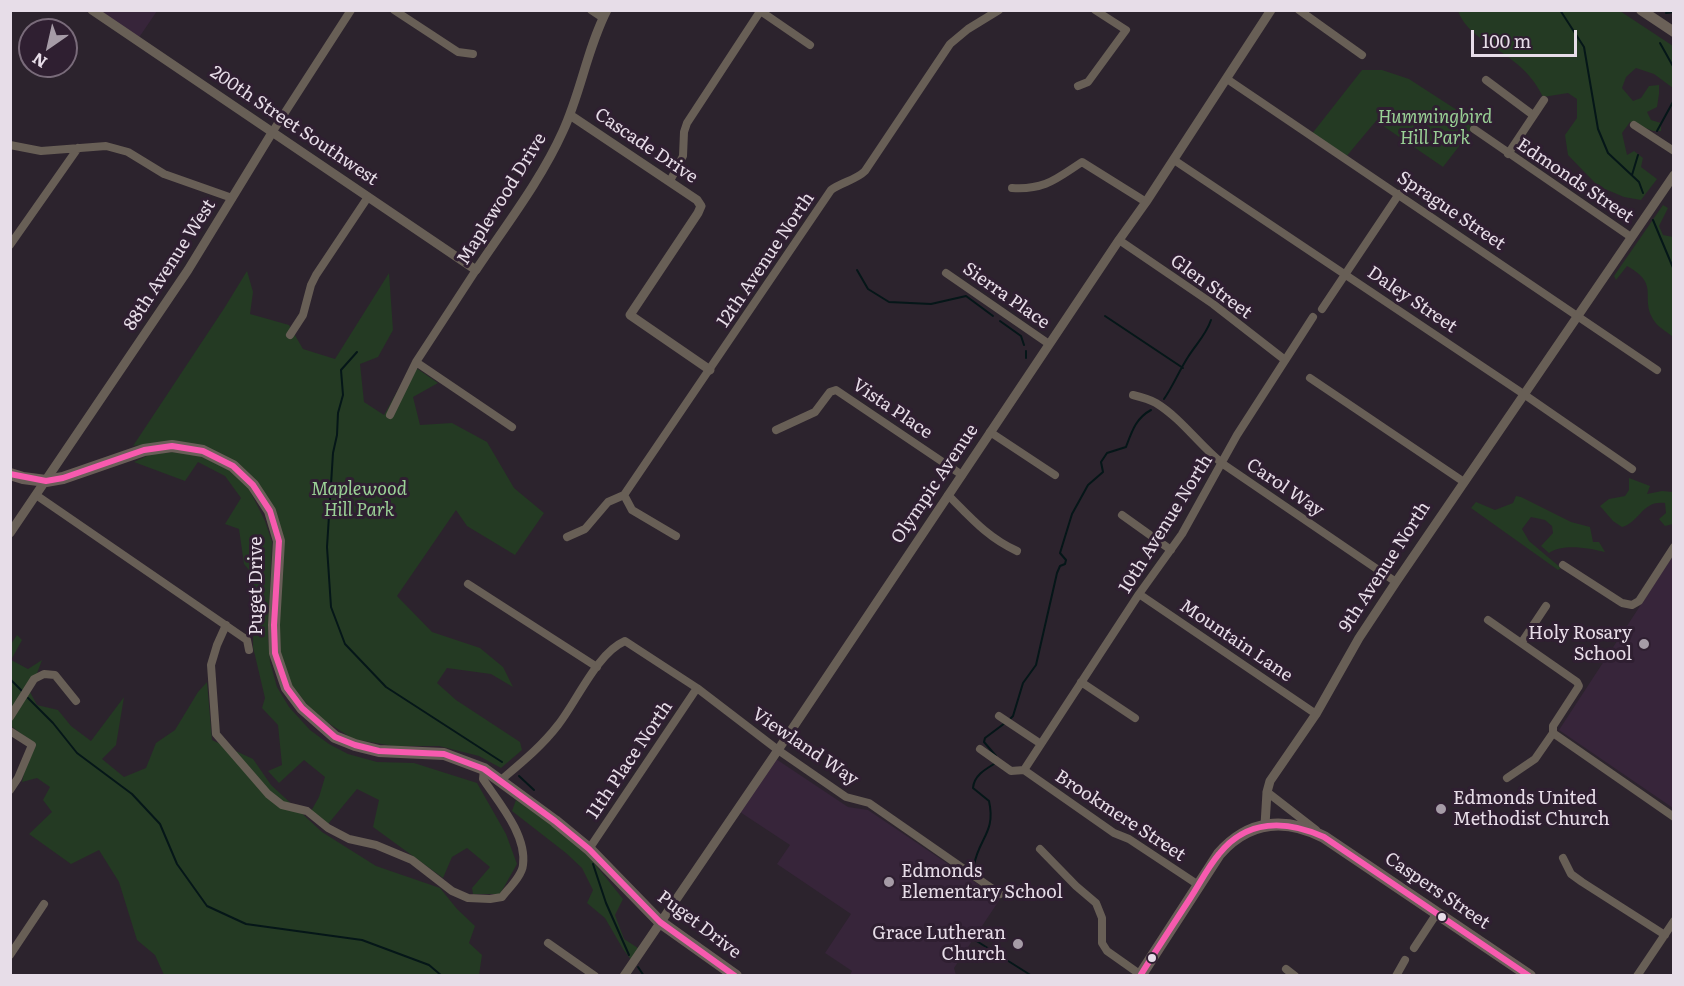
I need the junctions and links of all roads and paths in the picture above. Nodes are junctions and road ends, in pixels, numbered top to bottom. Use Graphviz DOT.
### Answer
graph roads {
  1 [pos="92,10"];
  2 [pos="351,10"];
  3 [pos="394,10"];
  4 [pos="591,10"];
  5 [pos="999,10"];
  6 [pos="1095,10"];
  7 [pos="1271,10"];
  8 [pos="1299,10"];
  9 [pos="1641,10"];
  10 [pos="760,11"];
  11 [pos="605,14"];
  12 [pos="1674,32"];
  13 [pos="810,45"];
  14 [pos="473,54"];
  15 [pos="1362,55"];
  16 [pos="1227,79"];
  17 [pos="1486,80"];
  18 [pos="1078,86"];
  19 [pos="1544,100"];
  20 [pos="1533,114"];
  21 [pos="570,115"];
  22 [pos="1634,125"];
  23 [pos="1474,129"];
  24 [pos="273,131"];
  25 [pos="10,146"];
  26 [pos="78,147"];
  27 [pos="1674,151"];
  28 [pos="1508,154"];
  29 [pos="1174,160"];
  30 [pos="1674,175"];
  31 [pos="670,181"];
  32 [pos="1012,188"];
  33 [pos="1399,194"];
  34 [pos="369,197"];
  35 [pos="232,198"];
  36 [pos="1146,202"];
  37 [pos="1631,237"];
  38 [pos="1119,240"];
  39 [pos="10,246"];
  40 [pos="476,270"];
  41 [pos="946,273"];
  42 [pos="1346,274"];
  43 [pos="1322,309"];
  44 [pos="1578,315"];
  45 [pos="1313,318"];
  46 [pos="290,335"];
  47 [pos="1049,344"];
  48 [pos="1285,360"];
  49 [pos="416,362"];
  50 [pos="710,370"];
  51 [pos="1657,370"];
  52 [pos="1310,378"];
  53 [pos="1133,394"];
  54 [pos="1525,394"];
  55 [pos="390,416"];
  56 [pos="512,427"];
  57 [pos="776,430"];
  58 [pos="990,432"];
  59 [pos="1222,464"];
  60 [pos="1632,469"];
  61 [pos="10,474"];
  62 [pos="962,475"];
  63 [pos="1055,475"];
  64 [pos="23,478"];
  65 [pos="46,481"];
  66 [pos="1464,482"];
  67 [pos="36,495"];
  68 [pos="624,495"];
  69 [pos="948,495"];
  70 [pos="1122,516"];
  71 [pos="10,533"];
  72 [pos="676,536"];
  73 [pos="567,537"];
  74 [pos="1674,548"];
  75 [pos="1171,550"];
  76 [pos="1017,551"];
  77 [pos="1563,565"];
  78 [pos="1396,582"];
  79 [pos="468,584"];
  80 [pos="1140,594"];
  81 [pos="1546,606"];
  82 [pos="1488,620"];
  83 [pos="226,625"];
  84 [pos="1522,642"];
  85 [pos="249,650"];
  86 [pos="597,667"];
  87 [pos="1081,682"];
  88 [pos="697,688"];
  89 [pos="76,701"];
  90 [pos="1316,714"];
  91 [pos="999,716"];
  92 [pos="10,717"];
  93 [pos="1135,718"];
  94 [pos="10,731"];
  95 [pos="1554,733"];
  96 [pos="1041,744"];
  97 [pos="980,749"];
  98 [pos="778,750"];
  99 [pos="484,769"];
  100 [pos="1024,770"];
  101 [pos="1507,778"];
  102 [pos="501,780"];
  103 [pos="10,790"];
  104 [pos="1267,792"];
  105 [pos="1674,817"];
  106 [pos="1265,825"];
  107 [pos="1324,837"];
  108 [pos="589,849"];
  109 [pos="1040,849"];
  110 [pos="1563,858"];
  111 [pos="1200,886"];
  112 [pos="1000,894"];
  113 [pos="44,904"];
  114 [pos="1437,914"];
  115 [pos="660,921"];
  116 [pos="1674,921"];
  117 [pos="1665,934"];
  118 [pos="548,943"];
  119 [pos="1414,948"];
  120 [pos="10,955"];
  121 [pos="1406,960"];
  122 [pos="1286,969"];
  123 [pos="595,975"];
  124 [pos="624,975"];
  125 [pos="736,975"];
  126 [pos="1140,975"];
  127 [pos="1295,975"];
  128 [pos="1396,975"];
  129 [pos="1530,975"];
  130 [pos="1636,975"];
  1 -- 24 [label="street, 200th Street Southwest"];
  2 -- 24 [label="street, 88th Avenue West"];
  3 -- 14 [label="street"];
  4 -- 11 [label="street"];
  5 -- 50 [label="street, 12th Avenue North"];
  6 -- 18 [label="street"];
  7 -- 16 [label="street, Olympic Avenue"];
  8 -- 15 [label="street"];
  9 -- 12 [label="main road"];
  10 -- 13 [label="street"];
  10 -- 31 [label="street"];
  11 -- 21 [label="street, Maplewood Drive"];
  16 -- 29 [label="street, Olympic Avenue"];
  16 -- 33 [label="street, Sprague Street"];
  17 -- 20 [label="street"];
  19 -- 20 [label="street"];
  20 -- 28 [label="street"];
  21 -- 31 [label="street, Cascade Drive"];
  21 -- 40 [label="street, Maplewood Drive"];
  22 -- 27 [label="street"];
  23 -- 28 [label="street, Edmonds Street"];
  24 -- 34 [label="street, 200th Street Southwest"];
  24 -- 35 [label="street, 88th Avenue West"];
  25 -- 26 [label="street"];
  26 -- 35 [label="street"];
  26 -- 39 [label="street"];
  28 -- 37 [label="street, Edmonds Street"];
  29 -- 36 [label="street, Olympic Avenue"];
  29 -- 42 [label="street, Daley Street"];
  30 -- 37 [label="street, 9th Avenue North"];
  31 -- 50 [label="street, Cascade Drive"];
  32 -- 36 [label="street"];
  33 -- 42 [label="street"];
  33 -- 44 [label="street, Sprague Street"];
  34 -- 40 [label="street, 200th Street Southwest"];
  34 -- 46 [label="street"];
  35 -- 65 [label="street, 88th Avenue West"];
  36 -- 38 [label="street, Olympic Avenue"];
  37 -- 44 [label="street, 9th Avenue North"];
  38 -- 47 [label="street, Olympic Avenue"];
  38 -- 48 [label="street, Glen Street"];
  40 -- 49 [label="street, Maplewood Drive"];
  41 -- 47 [label="street, Sierra Place"];
  42 -- 43 [label="street"];
  42 -- 54 [label="street, Daley Street"];
  44 -- 51 [label="street, Sprague Street"];
  44 -- 54 [label="street, 9th Avenue North"];
  45 -- 48 [label="street, 10th Avenue North"];
  47 -- 58 [label="street, Olympic Avenue"];
  48 -- 59 [label="street, 10th Avenue North"];
  49 -- 55 [label="street, Maplewood Drive"];
  49 -- 56 [label="street"];
  50 -- 68 [label="street, 12th Avenue North"];
  52 -- 66 [label="street"];
  53 -- 59 [label="street, Carol Way"];
  54 -- 60 [label="street, Daley Street"];
  54 -- 66 [label="street, 9th Avenue North"];
  57 -- 62 [label="street, Vista Place"];
  58 -- 62 [label="street, Olympic Avenue"];
  58 -- 63 [label="street"];
  59 -- 75 [label="street, 10th Avenue North"];
  59 -- 78 [label="street, Carol Way"];
  61 -- 64 [label="main road, Puget Drive"];
  62 -- 69 [label="street, Olympic Avenue"];
  64 -- 65 [label="main road, Puget Drive"];
  64 -- 67 [label="street"];
  65 -- 67 [label="street, 88th Avenue West"];
  65 -- 99 [label="main road, Puget Drive"];
  66 -- 78 [label="street, 9th Avenue North"];
  67 -- 71 [label="street, 88th Avenue West"];
  67 -- 83 [label="street"];
  68 -- 72 [label="street"];
  68 -- 73 [label="street, 12th Avenue North"];
  69 -- 76 [label="street"];
  69 -- 98 [label="street, Olympic Avenue"];
  70 -- 75 [label="street"];
  74 -- 77 [label="street"];
  75 -- 80 [label="street, 10th Avenue North"];
  78 -- 90 [label="street, 9th Avenue North"];
  79 -- 86 [label="street"];
  80 -- 87 [label="street, 10th Avenue North"];
  80 -- 90 [label="street, Mountain Lane"];
  81 -- 84 [label="street"];
  82 -- 84 [label="street"];
  83 -- 85 [label="street"];
  83 -- 99 [label="street"];
  84 -- 95 [label="street"];
  86 -- 88 [label="street, Viewland Way"];
  86 -- 102 [label="street"];
  87 -- 93 [label="street"];
  87 -- 96 [label="street, 10th Avenue North"];
  88 -- 98 [label="street, Viewland Way"];
  88 -- 108 [label="street, 11th Place North"];
  89 -- 92 [label="street"];
  90 -- 104 [label="street, 9th Avenue North"];
  91 -- 96 [label="street"];
  94 -- 103 [label="street"];
  95 -- 101 [label="street"];
  95 -- 105 [label="street"];
  96 -- 100 [label="street, 10th Avenue North"];
  97 -- 100 [label="street"];
  98 -- 112 [label="street, Viewland Way"];
  98 -- 115 [label="street, Olympic Avenue"];
  99 -- 102 [label="main road, Puget Drive"];
  100 -- 111 [label="street, Brookmere Street"];
  102 -- 108 [label="main road, Puget Drive"];
  104 -- 106 [label="street, 9th Avenue North"];
  104 -- 107 [label="street, Caspers Street"];
  106 -- 107 [label="main road, Caspers Street"];
  106 -- 111 [label="main road"];
  107 -- 114 [label="main road, Caspers Street"];
  108 -- 115 [label="main road, Puget Drive"];
  109 -- 126 [label="street"];
  110 -- 117 [label="street"];
  111 -- 126 [label="main road"];
  113 -- 120 [label="street"];
  114 -- 119 [label="street"];
  114 -- 129 [label="main road, Caspers Street"];
  115 -- 124 [label="street, Olympic Avenue"];
  115 -- 125 [label="main road, Puget Drive"];
  116 -- 117 [label="street"];
  117 -- 130 [label="street"];
  118 -- 123 [label="street"];
  121 -- 128 [label="street"];
  122 -- 127 [label="street"];
}
